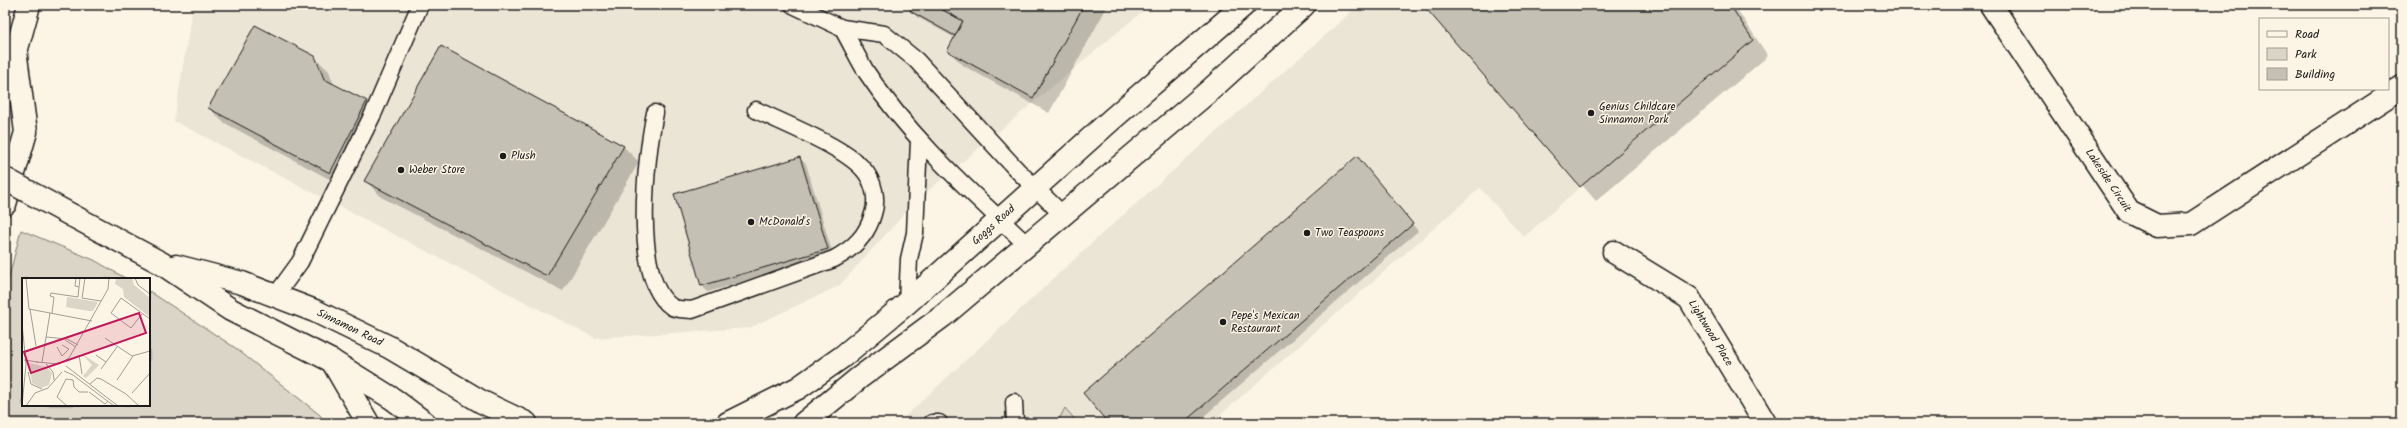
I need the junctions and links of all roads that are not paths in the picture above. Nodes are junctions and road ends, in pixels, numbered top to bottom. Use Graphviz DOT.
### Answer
graph roads {
  1 [pos="29,5"];
  2 [pos="420,5"];
  3 [pos="793,5"];
  4 [pos="1244,5"];
  5 [pos="1304,5"];
  6 [pos="1991,5"];
  7 [pos="842,28"];
  8 [pos="16,57"];
  9 [pos="2402,87"];
  10 [pos="5,92"];
  11 [pos="756,110"];
  12 [pos="655,114"];
  13 [pos="919,140"];
  14 [pos="5,179"];
  15 [pos="1036,187"];
  16 [pos="5,204"];
  17 [pos="1062,214"];
  18 [pos="1000,219"];
  19 [pos="1027,244"];
  20 [pos="1614,252"];
  21 [pos="161,263"];
  22 [pos="276,295"];
  23 [pos="907,303"];
  24 [pos="332,361"];
  25 [pos="1014,402"];
  26 [pos="368,423"];
  27 [pos="424,423"];
  28 [pos="526,423"];
  29 [pos="728,423"];
  30 [pos="804,423"];
  31 [pos="932,423"];
  32 [pos="939,423"];
  33 [pos="1015,423"];
  34 [pos="1765,423"];
  1 -- 8 [label="main road"];
  2 -- 22 [label="lane"];
  3 -- 7 [label="lane"];
  4 -- 15 [label="main road, Goggs Road"];
  5 -- 17 [label="main road"];
  6 -- 9 [label="main road, Lakeside Circuit"];
  7 -- 13 [label="lane"];
  7 -- 15 [label="lane"];
  8 -- 10 [label="main road"];
  8 -- 16 [label="main road"];
  11 -- 12 [label="lane"];
  13 -- 18 [label="lane"];
  13 -- 23 [label="lane"];
  14 -- 21 [label="main road, Sinnamon Road, bridge"];
  15 -- 17 [label="lane"];
  15 -- 18 [label="main road, Goggs Road"];
  17 -- 19 [label="main road"];
  18 -- 19 [label="lane"];
  18 -- 23 [label="main road, Goggs Road"];
  19 -- 30 [label="main road"];
  20 -- 34 [label="main road, Lightwood Place"];
  21 -- 22 [label="main road, Sinnamon Road"];
  21 -- 24 [label="main road, Sinnamon Road"];
  22 -- 28 [label="main road, Sinnamon Road"];
  23 -- 29 [label="main road, Goggs Road"];
  24 -- 26 [label="main road"];
  24 -- 27 [label="main road, Sinnamon Road"];
  25 -- 33 [label="lane"];
  31 -- 32 [label="lane"];
}
